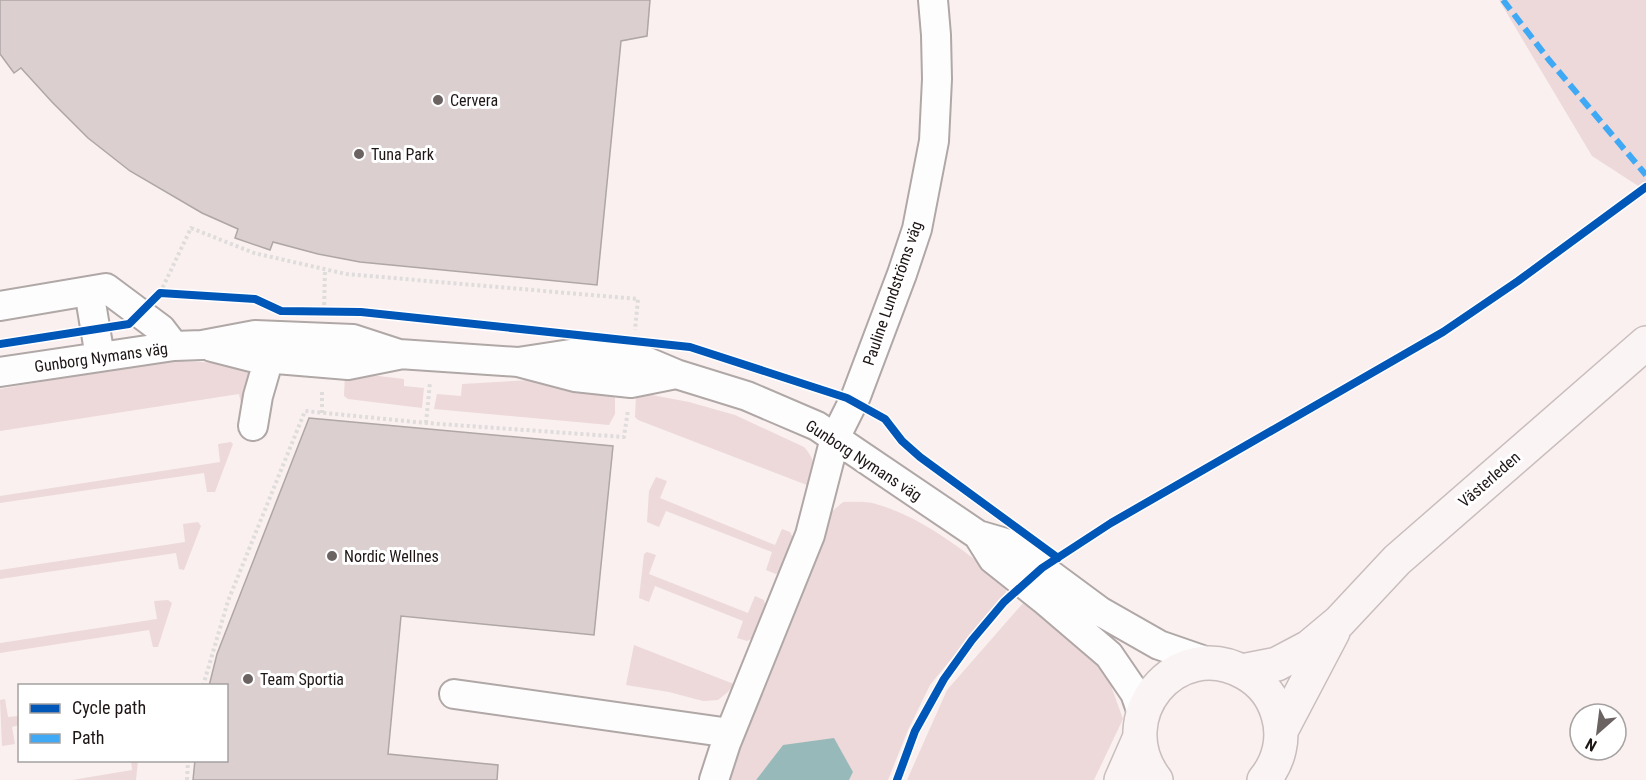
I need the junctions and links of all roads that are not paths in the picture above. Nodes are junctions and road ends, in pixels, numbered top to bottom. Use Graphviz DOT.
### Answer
graph roads {
  1 [pos="933,0"];
  2 [pos="98,290"];
  3 [pos="0,306"];
  4 [pos="1646,343"];
  5 [pos="188,345"];
  6 [pos="399,354"];
  7 [pos="100,357"];
  8 [pos="268,358"];
  9 [pos="0,372"];
  10 [pos="253,426"];
  11 [pos="835,438"];
  12 [pos="978,535"];
  13 [pos="1339,622"];
  14 [pos="1211,663"];
  15 [pos="1242,671"];
  16 [pos="454,694"];
  17 [pos="1141,726"];
  18 [pos="1281,731"];
  19 [pos="730,733"];
  20 [pos="714,780"];
  21 [pos="1121,780"];
  22 [pos="1156,780"];
  23 [pos="1264,780"];
  1 -- 11 [label="street, Pauline Lundströms väg"];
  2 -- 3 [label="street"];
  2 -- 5 [label="street"];
  2 -- 7 [label="street"];
  4 -- 13 [label="main road, Västerleden"];
  5 -- 6 [label="street, Gunborg Nymans väg"];
  5 -- 7 [label="street, Gunborg Nymans väg"];
  5 -- 8 [label="street, Gunborg Nymans väg"];
  6 -- 8 [label="street, Gunborg Nymans väg"];
  6 -- 11 [label="street, Gunborg Nymans väg"];
  7 -- 9 [label="street, Gunborg Nymans väg"];
  8 -- 10 [label="street"];
  11 -- 12 [label="street, Gunborg Nymans väg"];
  11 -- 19 [label="street, Pauline Lundströms väg"];
  12 -- 14 [label="street, Gunborg Nymans väg"];
  12 -- 17 [label="street, Gunborg Nymans väg"];
  13 -- 15 [label="main road, Västerleden"];
  13 -- 18 [label="main road, Västerleden"];
  14 -- 15 [label="main road"];
  14 -- 17 [label="main road"];
  15 -- 18 [label="main road"];
  16 -- 19 [label="street"];
  17 -- 21 [label="main road"];
  17 -- 22 [label="main road"];
  18 -- 23 [label="main road"];
  19 -- 20 [label="street, Pauline Lundströms väg"];
}
